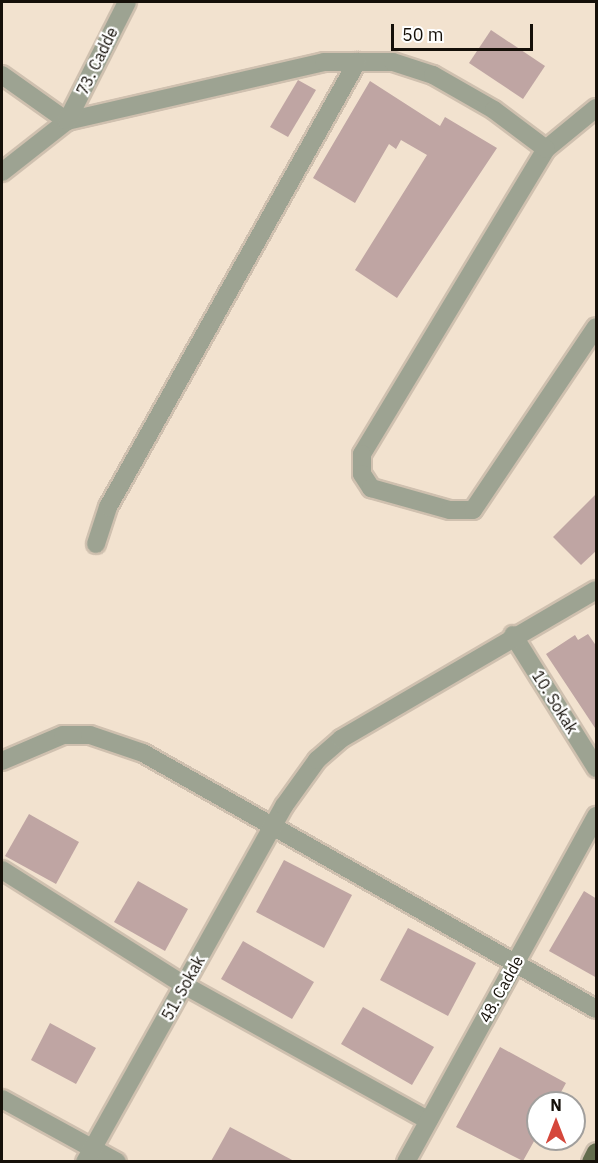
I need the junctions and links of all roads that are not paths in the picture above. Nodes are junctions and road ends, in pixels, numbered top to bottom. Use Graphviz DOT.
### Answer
graph roads {
  1 [pos="127,2"];
  2 [pos="357,62"];
  3 [pos="2,75"];
  4 [pos="597,108"];
  5 [pos="68,121"];
  6 [pos="546,149"];
  7 [pos="2,172"];
  8 [pos="597,327"];
  9 [pos="96,544"];
  10 [pos="597,590"];
  11 [pos="513,635"];
  12 [pos="2,761"];
  13 [pos="597,768"];
  14 [pos="597,816"];
  15 [pos="274,827"];
  16 [pos="2,870"];
  17 [pos="516,963"];
  18 [pos="184,985"];
  19 [pos="597,1009"];
  20 [pos="2,1099"];
  21 [pos="429,1120"];
  22 [pos="597,1152"];
  23 [pos="88,1155"];
  24 [pos="117,1161"];
  25 [pos="406,1161"];
  26 [pos="591,1161"];
  1 -- 5 [label="street, 73. Cadde"];
  2 -- 5 [label="street"];
  2 -- 6 [label="street"];
  2 -- 9 [label="street"];
  3 -- 5 [label="street"];
  4 -- 6 [label="street"];
  5 -- 7 [label="street"];
  6 -- 8 [label="street"];
  10 -- 11 [label="street, 51. Sokak"];
  11 -- 13 [label="street, 10. Sokak"];
  11 -- 15 [label="street, 51. Sokak"];
  12 -- 15 [label="street"];
  14 -- 17 [label="street, 48. Cadde"];
  15 -- 17 [label="street"];
  15 -- 18 [label="street, 51. Sokak"];
  16 -- 18 [label="street"];
  17 -- 19 [label="street"];
  17 -- 21 [label="street, 48. Cadde"];
  18 -- 21 [label="street"];
  18 -- 23 [label="street, 51. Sokak"];
  20 -- 23 [label="street"];
  21 -- 25 [label="street, 48. Cadde"];
  22 -- 26 [label="main road"];
  23 -- 24 [label="street"];
}
